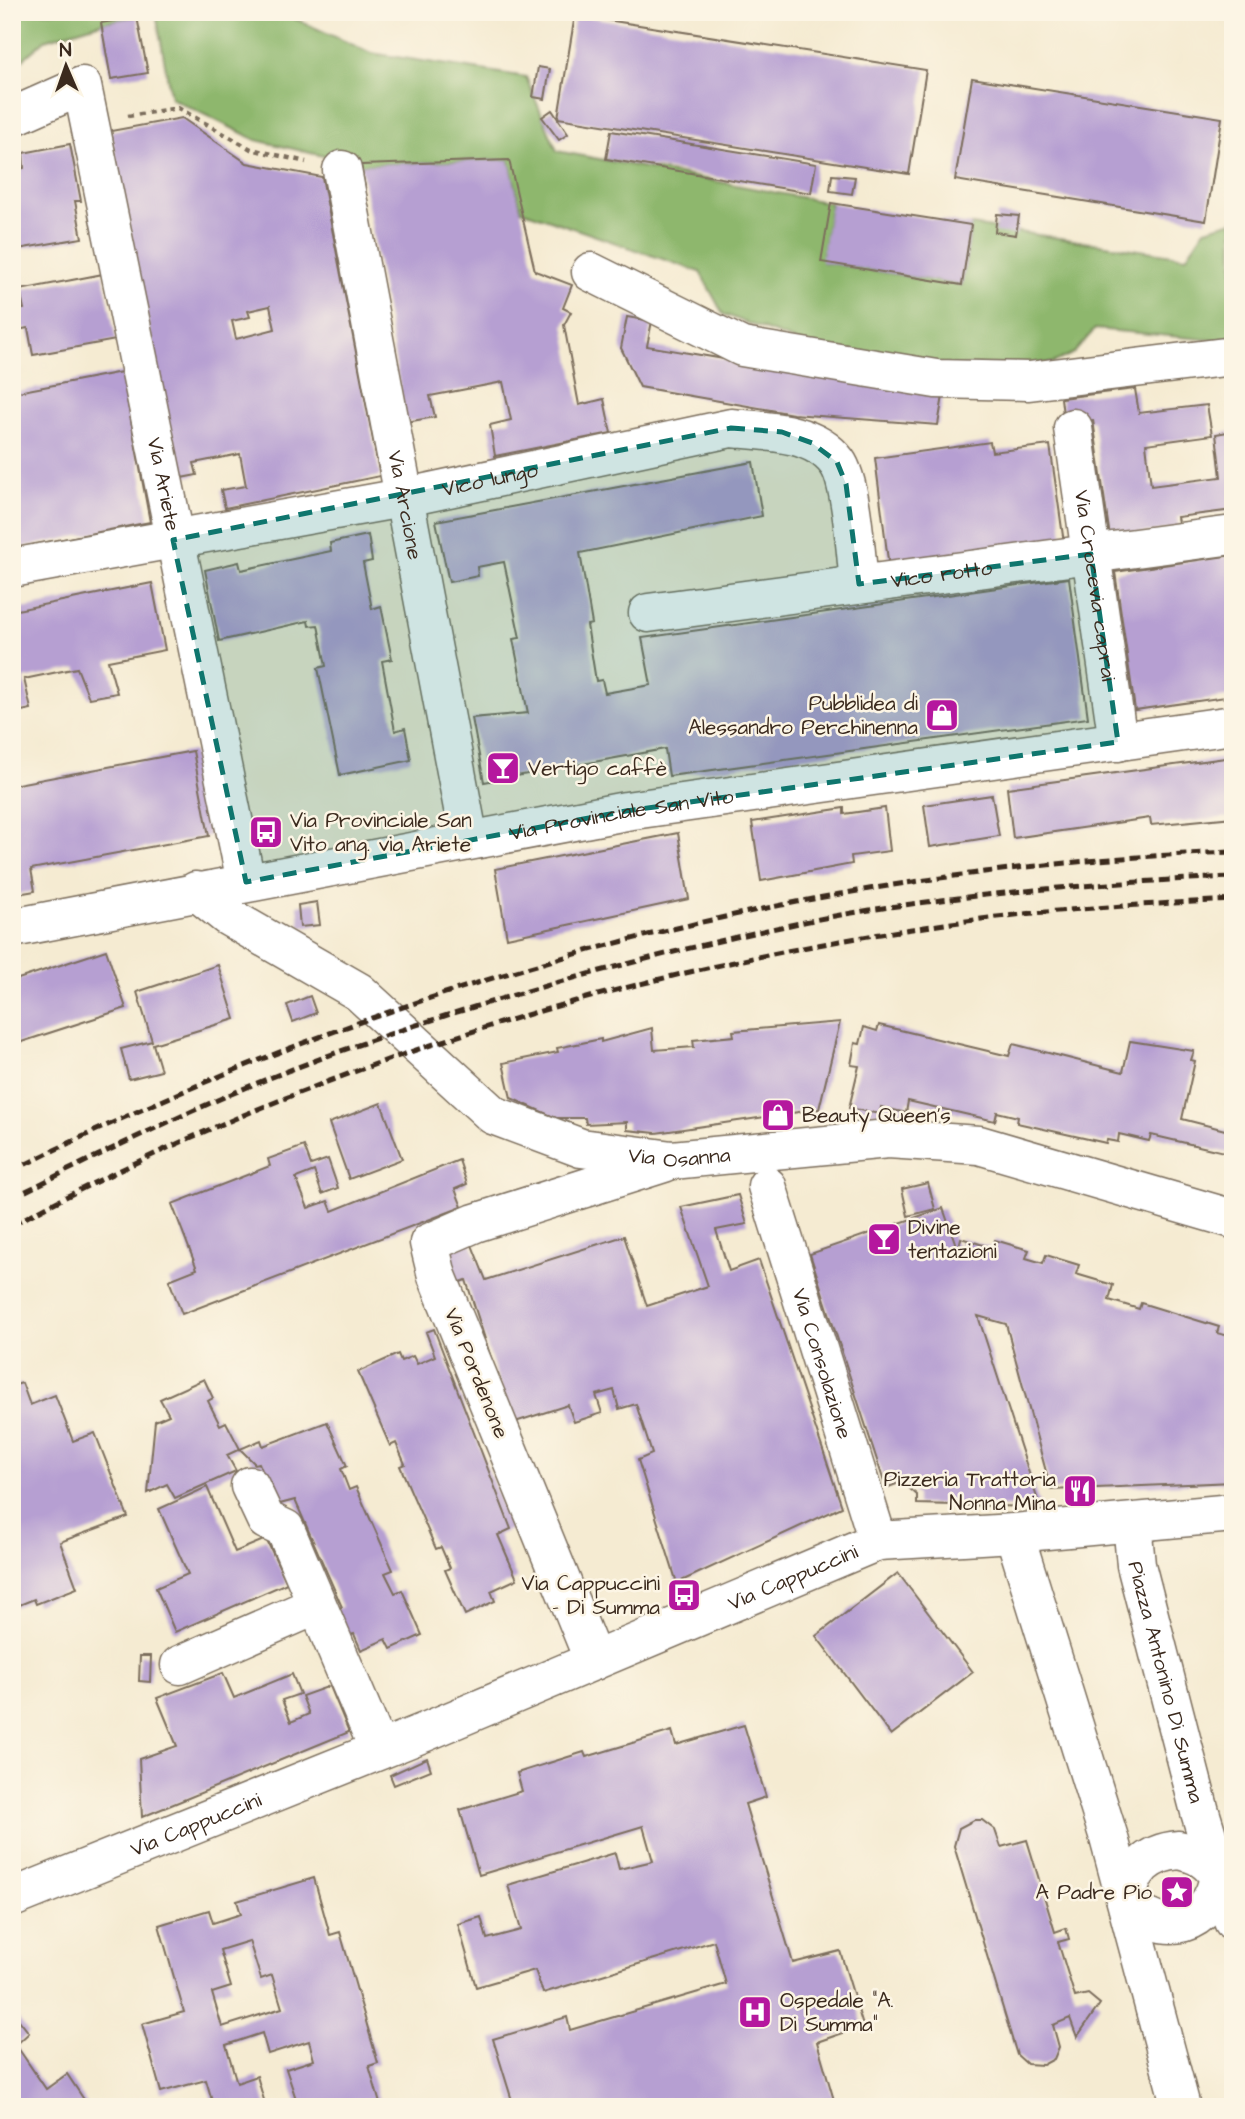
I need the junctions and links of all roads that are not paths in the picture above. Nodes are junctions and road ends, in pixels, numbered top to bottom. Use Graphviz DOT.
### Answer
graph roads {
  1 [pos="12,117"];
  2 [pos="342,170"];
  3 [pos="591,272"];
  4 [pos="1233,356"];
  5 [pos="1073,428"];
  6 [pos="402,498"];
  7 [pos="1233,535"];
  8 [pos="173,540"];
  9 [pos="1091,554"];
  10 [pos="12,568"];
  11 [pos="859,584"];
  12 [pos="648,613"];
  13 [pos="1233,725"];
  14 [pos="1118,742"];
  15 [pos="469,840"];
  16 [pos="246,882"];
  17 [pos="196,891"];
  18 [pos="12,928"];
  19 [pos="582,1148"];
  20 [pos="672,1160"];
  21 [pos="592,1186"];
  22 [pos="767,1186"];
  23 [pos="1233,1219"];
  24 [pos="250,1486"];
  25 [pos="1233,1513"];
  26 [pos="1132,1523"];
  27 [pos="1014,1533"];
  28 [pos="878,1541"];
  29 [pos="317,1605"];
  30 [pos="594,1661"];
  31 [pos="180,1665"];
  32 [pos="379,1750"];
  33 [pos="1226,1874"];
  34 [pos="12,1898"];
  35 [pos="1127,1902"];
  36 [pos="1233,1921"];
  37 [pos="1181,2107"];
  1 -- 8 [label="street, Via Ariete"];
  2 -- 6 [label="street, Via Arcione"];
  3 -- 4 [label="street"];
  5 -- 9 [label="street, Via Crocevia caprai"];
  6 -- 8 [label="street, Vico lungo"];
  6 -- 11 [label="street, Vico lungo"];
  6 -- 15 [label="street, Via Arcione"];
  7 -- 9 [label="street, Vico rotto"];
  8 -- 10 [label="street, Vico lungo"];
  8 -- 16 [label="street, Via Ariete"];
  9 -- 11 [label="street, Vico rotto"];
  9 -- 14 [label="street, Via Crocevia caprai"];
  11 -- 12 [label="street, Vico rotto"];
  13 -- 14 [label="street, Via Provinciale San Vito"];
  14 -- 15 [label="street, Via Provinciale San Vito"];
  15 -- 16 [label="street, Via Provinciale San Vito"];
  16 -- 17 [label="street, Via Provinciale San Vito"];
  17 -- 18 [label="street, Via Provinciale San Vito"];
  17 -- 19 [label="street, Via Osanna"];
  19 -- 20 [label="street, Via Osanna"];
  19 -- 21 [label="street"];
  20 -- 21 [label="street, Via Pordenone"];
  20 -- 23 [label="street, Via Osanna"];
  21 -- 30 [label="street, Via Pordenone"];
  22 -- 28 [label="street, Via Consolazione"];
  24 -- 29 [label="street"];
  25 -- 26 [label="street, Via Cappuccini"];
  26 -- 27 [label="street, Via Cappuccini"];
  26 -- 33 [label="street, Piazza Antonino Di Summa"];
  27 -- 28 [label="street, Via Cappuccini"];
  27 -- 35 [label="street"];
  28 -- 30 [label="street, Via Cappuccini"];
  29 -- 31 [label="street"];
  29 -- 32 [label="street"];
  30 -- 32 [label="street, Via Cappuccini"];
  32 -- 34 [label="street, Via Cappuccini"];
  33 -- 35 [label="street"];
  33 -- 35 [label="street"];
  33 -- 36 [label="street, Piazza Antonino Di Summa"];
  35 -- 37 [label="street"];
}
